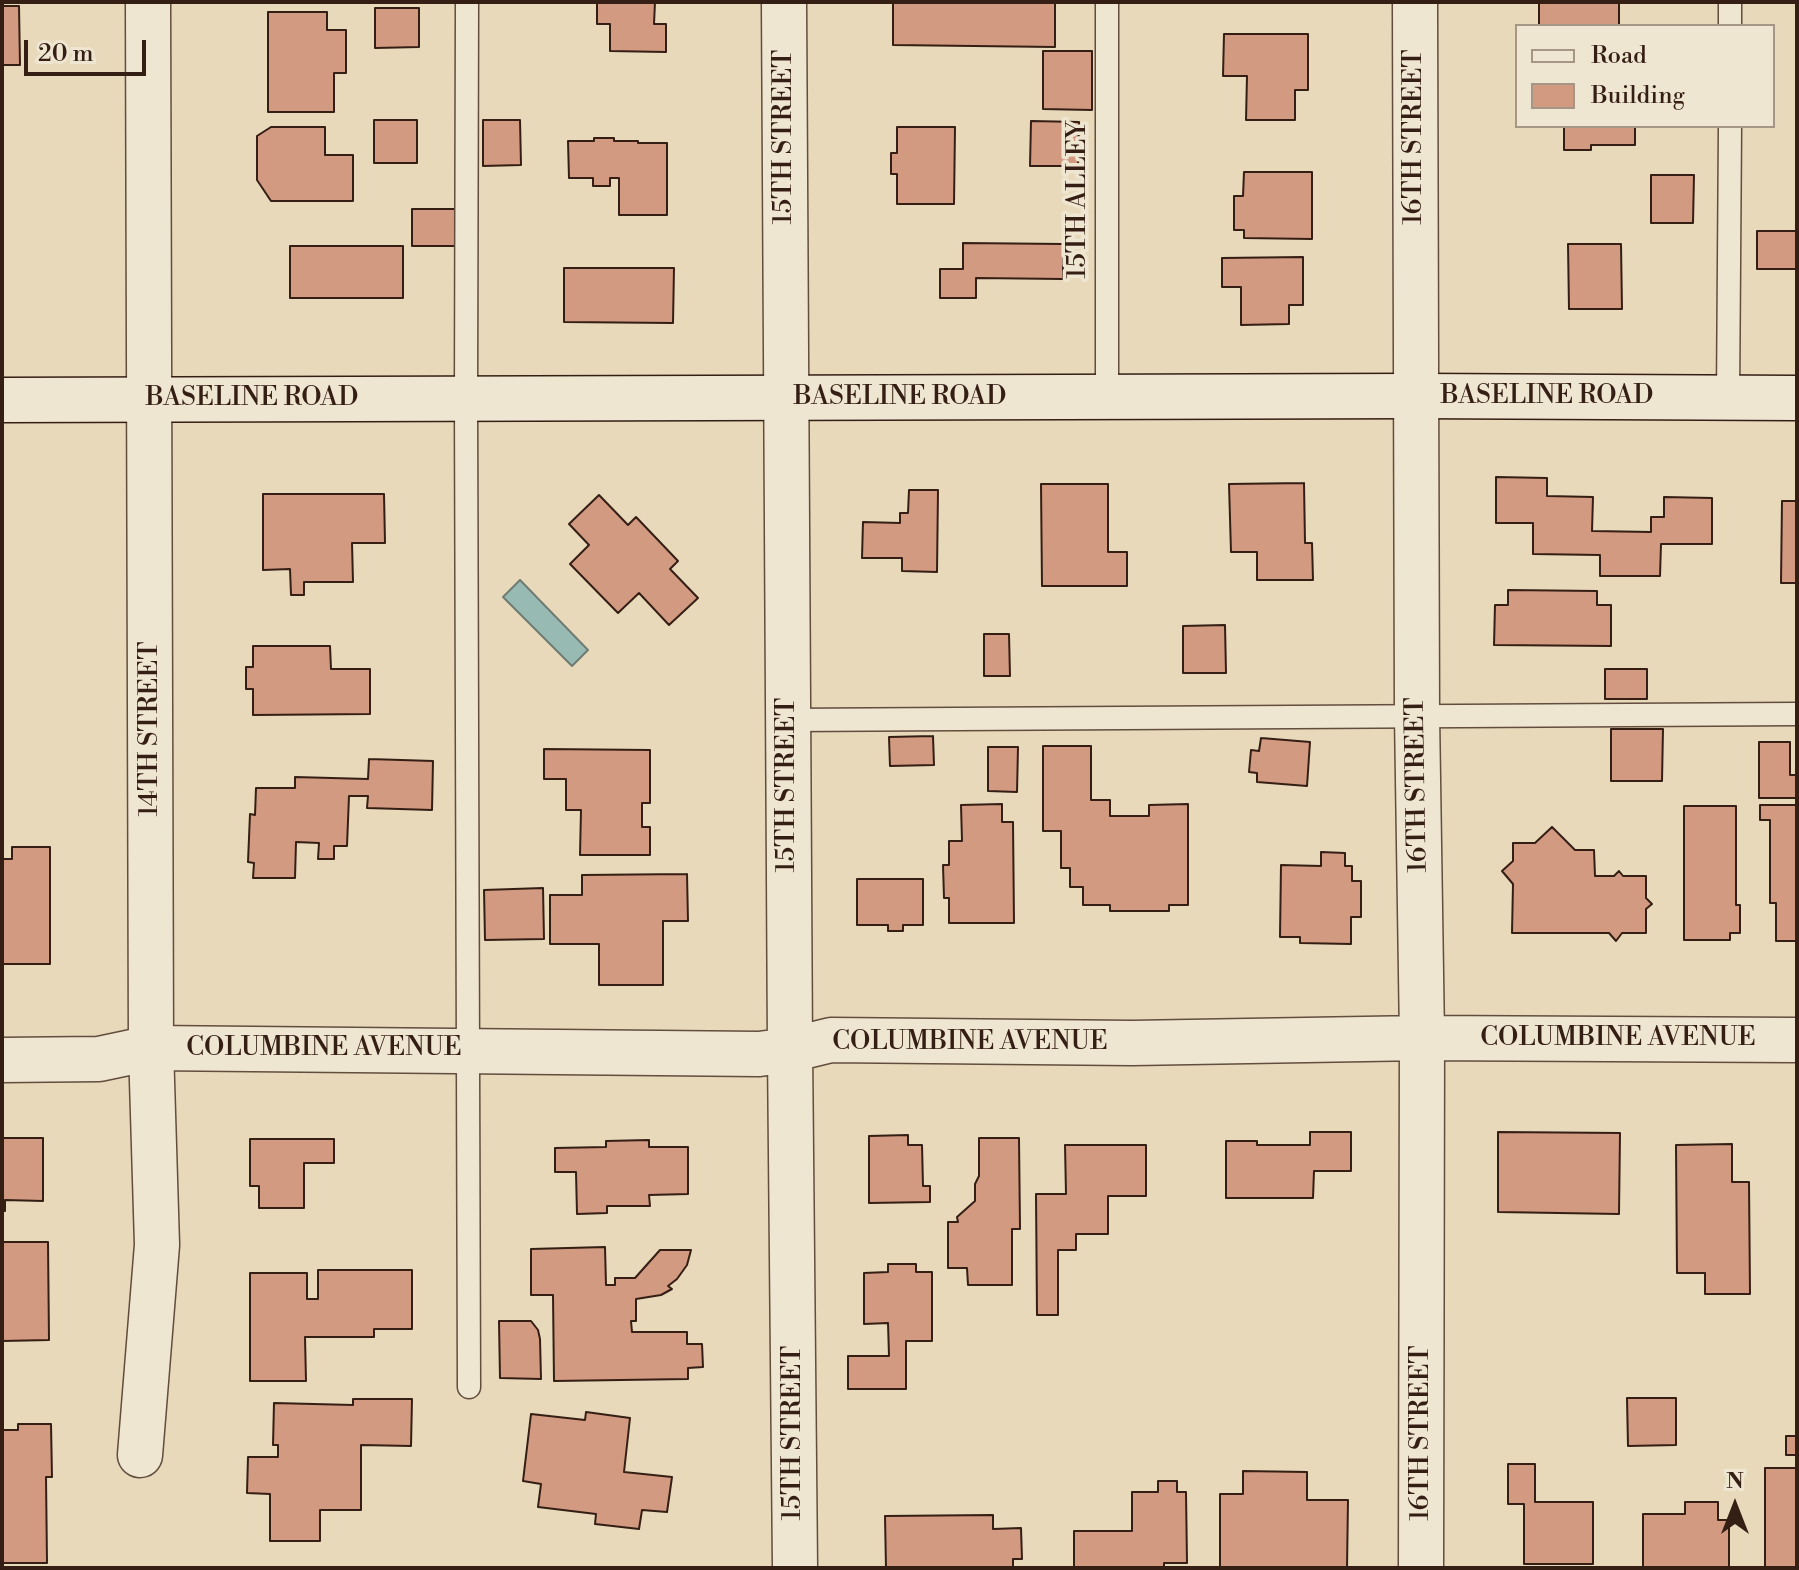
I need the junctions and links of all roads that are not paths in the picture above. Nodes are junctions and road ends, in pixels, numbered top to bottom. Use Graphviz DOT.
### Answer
graph roads {
  1 [pos="148,2"];
  2 [pos="467,2"];
  3 [pos="784,2"];
  4 [pos="1107,2"];
  5 [pos="1415,2"];
  6 [pos="1730,2"];
  7 [pos="1730,24"];
  8 [pos="1730,128"];
  9 [pos="1416,396"];
  10 [pos="1107,398"];
  11 [pos="1728,398"];
  12 [pos="1797,398"];
  13 [pos="466,399"];
  14 [pos="786,399"];
  15 [pos="2,400"];
  16 [pos="150,400"];
  17 [pos="1797,714"];
  18 [pos="1417,715"];
  19 [pos="788,720"];
  20 [pos="1422,1038"];
  21 [pos="1797,1040"];
  22 [pos="151,1048"];
  23 [pos="468,1050"];
  24 [pos="790,1050"];
  25 [pos="2,1060"];
  26 [pos="469,1387"];
  27 [pos="140,1455"];
  28 [pos="795,1568"];
  29 [pos="1421,1568"];
  1 -- 16 [label="street, 14TH STREET"];
  2 -- 13 [label="lane"];
  3 -- 14 [label="street, 15TH STREET"];
  4 -- 10 [label="lane, 15TH ALLEY"];
  5 -- 9 [label="street, 16TH STREET"];
  6 -- 7 [label="lane"];
  8 -- 11 [label="lane"];
  9 -- 10 [label="street, BASELINE ROAD"];
  9 -- 11 [label="street, BASELINE ROAD"];
  9 -- 18 [label="street, 16TH STREET"];
  10 -- 14 [label="street, BASELINE ROAD"];
  11 -- 12 [label="street, BASELINE ROAD"];
  13 -- 14 [label="street, BASELINE ROAD"];
  13 -- 16 [label="street, BASELINE ROAD"];
  13 -- 23 [label="lane"];
  14 -- 19 [label="street, 15TH STREET"];
  15 -- 16 [label="street, BASELINE ROAD"];
  16 -- 22 [label="street, 14TH STREET"];
  17 -- 18 [label="lane"];
  18 -- 19 [label="lane"];
  18 -- 20 [label="street, 16TH STREET"];
  19 -- 24 [label="street, 15TH STREET"];
  20 -- 21 [label="street, COLUMBINE AVENUE"];
  20 -- 24 [label="street, COLUMBINE AVENUE"];
  20 -- 29 [label="street, 16TH STREET"];
  22 -- 23 [label="street, COLUMBINE AVENUE"];
  22 -- 25 [label="street, COLUMBINE AVENUE"];
  22 -- 27 [label="street, 14TH STREET"];
  23 -- 24 [label="street, COLUMBINE AVENUE"];
  23 -- 26 [label="lane"];
  24 -- 28 [label="street, 15TH STREET"];
}
